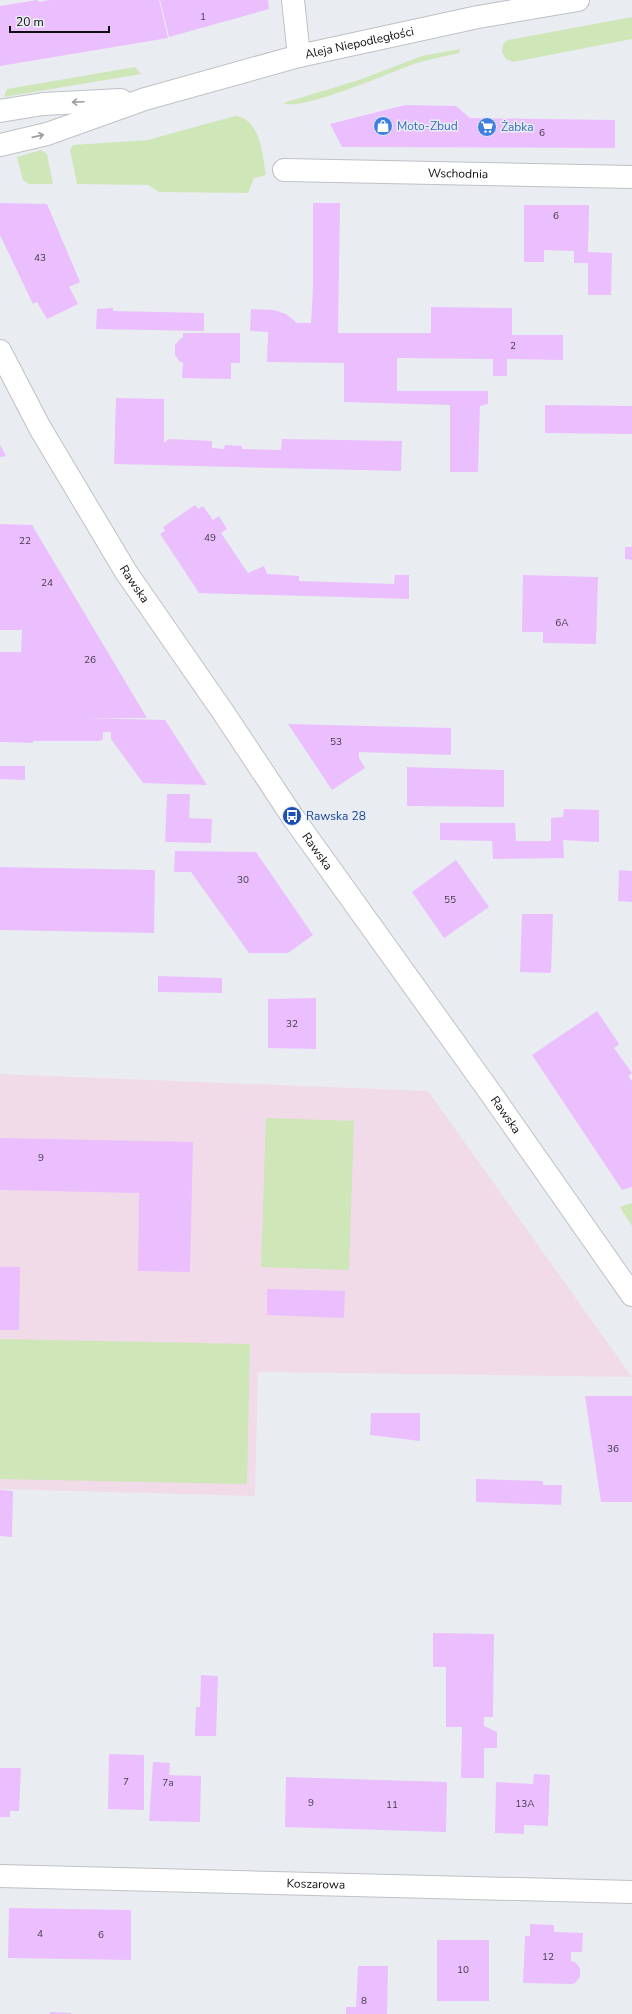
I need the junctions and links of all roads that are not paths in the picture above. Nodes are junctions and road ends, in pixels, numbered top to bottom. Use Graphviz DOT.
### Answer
graph roads {
  1 [pos="293,0"];
  2 [pos="578,0"];
  3 [pos="299,56"];
  4 [pos="145,99"];
  5 [pos="0,111"];
  6 [pos="0,145"];
  7 [pos="284,170"];
  8 [pos="632,177"];
  9 [pos="0,351"];
  10 [pos="632,1295"];
  11 [pos="0,1876"];
  12 [pos="632,1892"];
  1 -- 3 [label="street"];
  2 -- 3 [label="street, Aleja Niepodległości"];
  3 -- 4 [label="street, Aleja Niepodległości"];
  4 -- 5 [label="street, Aleja Niepodległości, one-way"];
  6 -- 4 [label="street, Aleja Niepodległości, one-way"];
  7 -- 8 [label="street, Wschodnia"];
  9 -- 10 [label="street, Rawska"];
  11 -- 12 [label="street, Koszarowa"];
}
